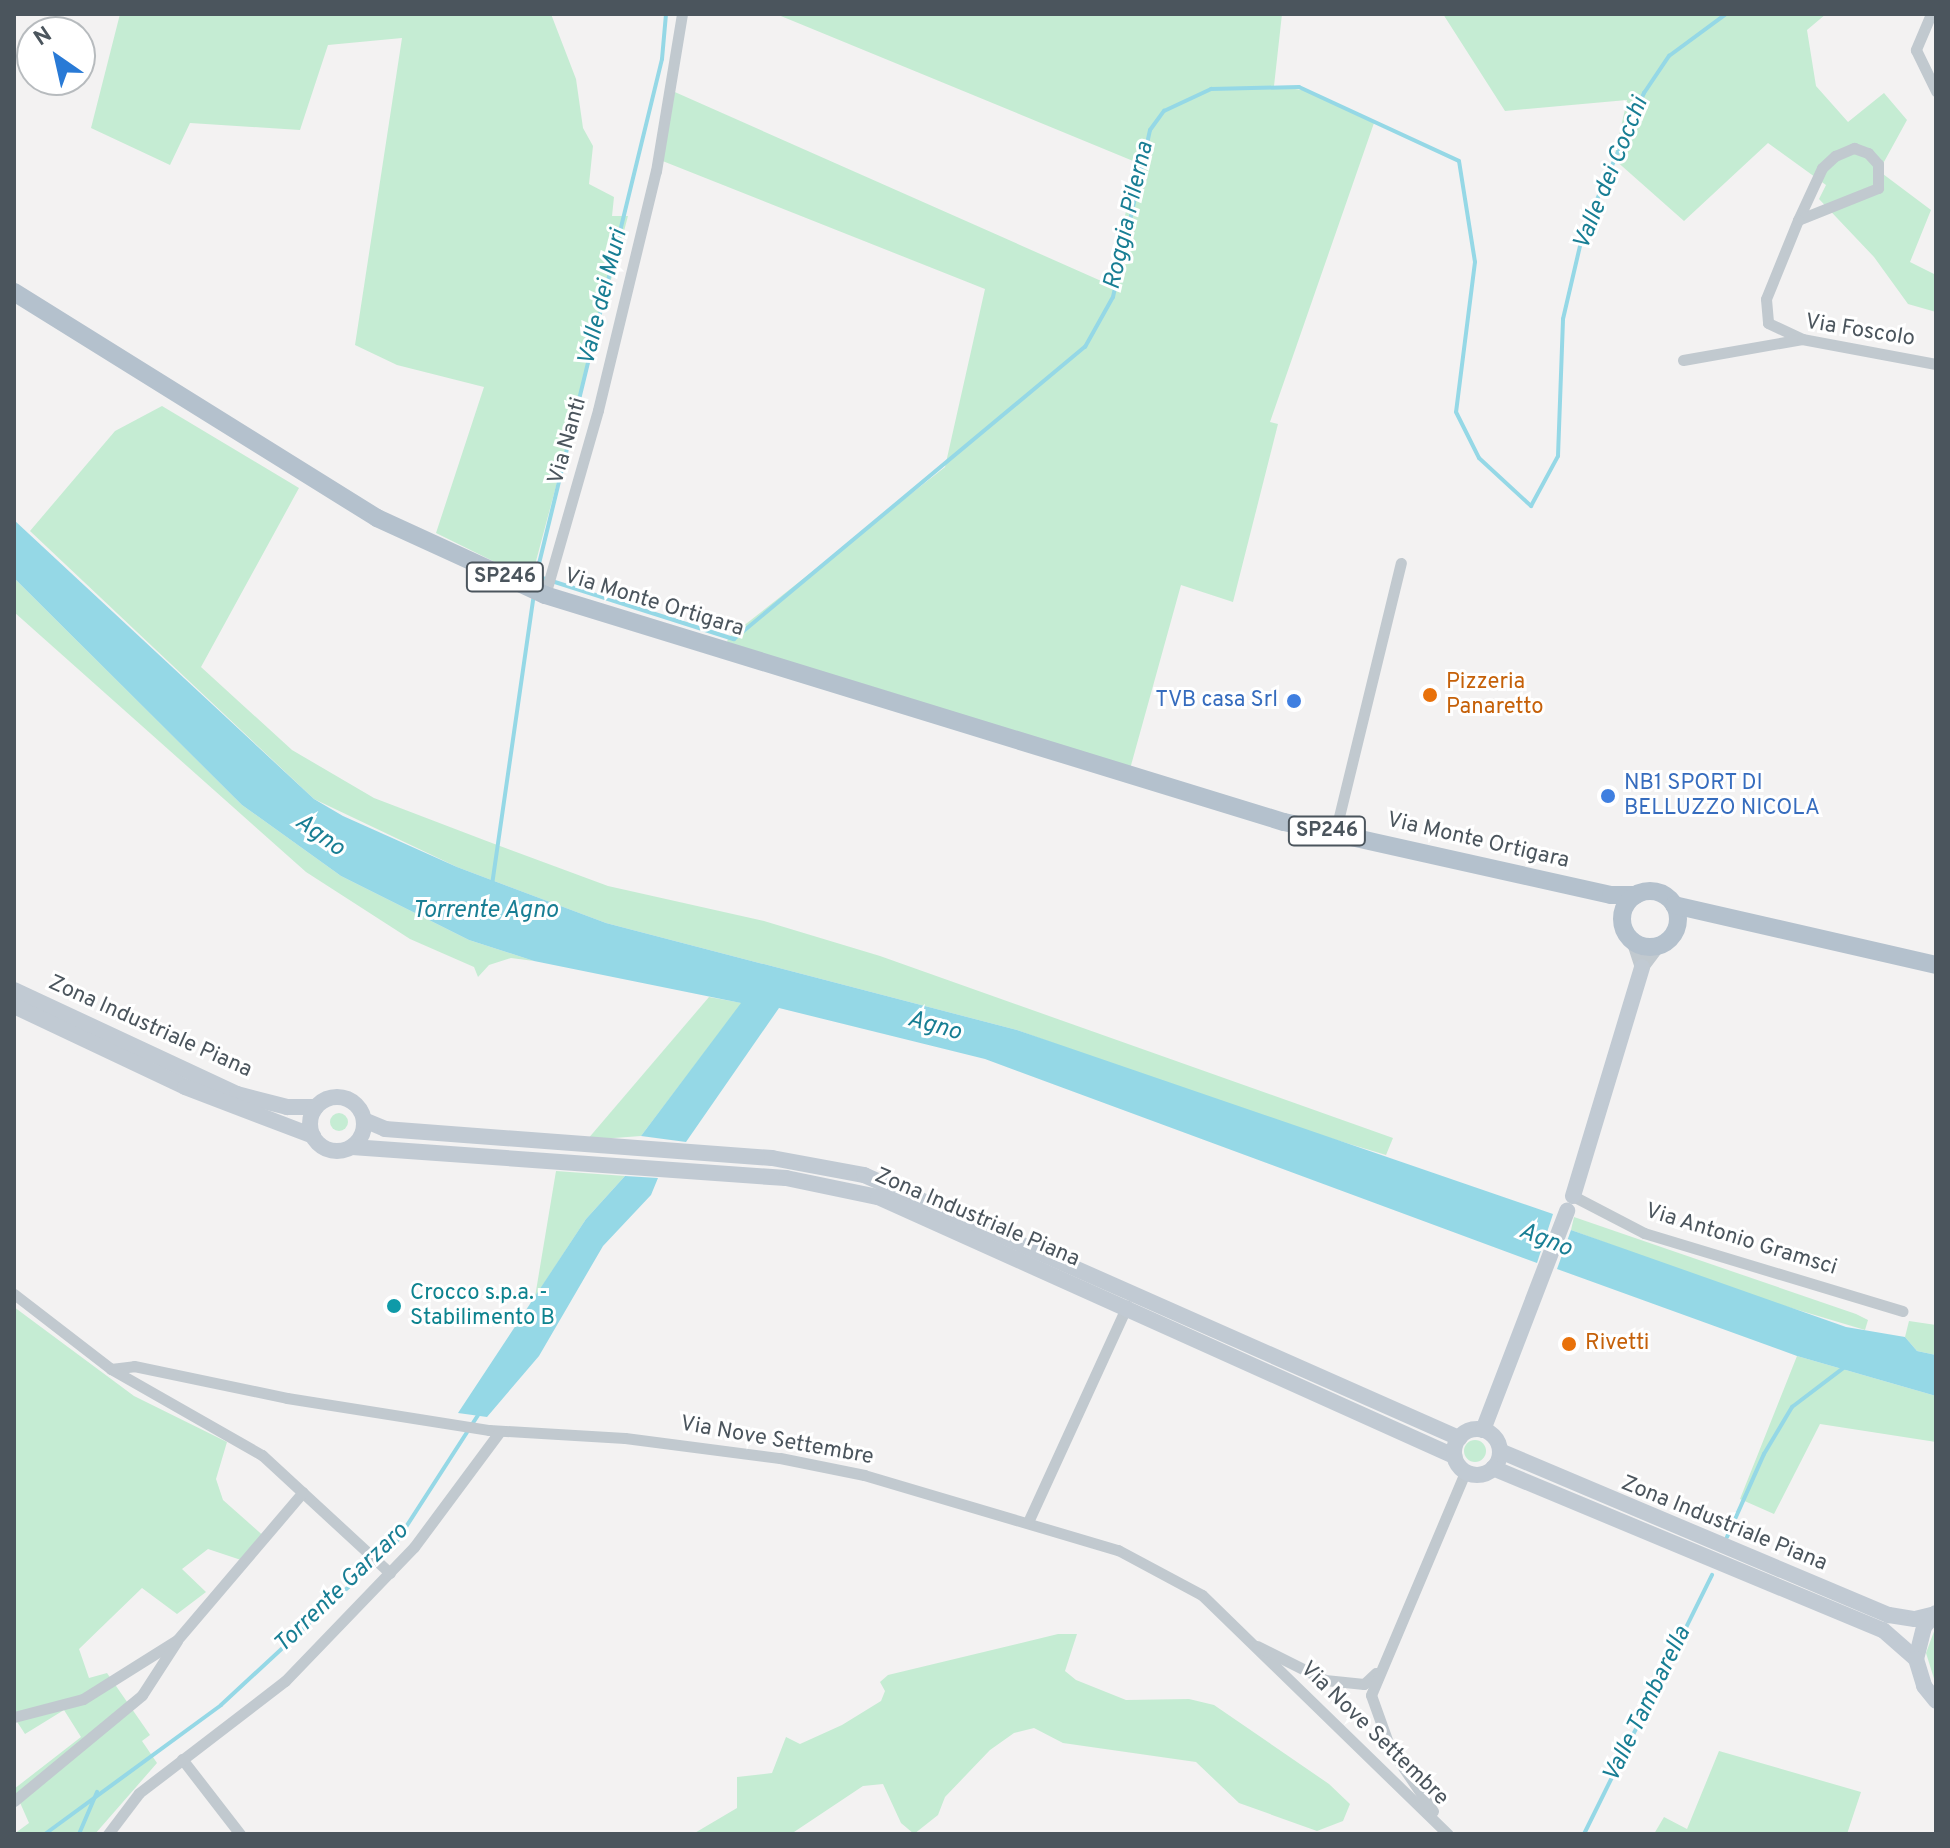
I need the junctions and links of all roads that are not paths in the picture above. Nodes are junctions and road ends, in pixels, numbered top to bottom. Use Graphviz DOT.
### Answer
graph roads {
  1 [pos="682,14"];
  2 [pos="1931,14"];
  3 [pos="1936,91"];
  4 [pos="1798,220"];
  5 [pos="14,292"];
  6 [pos="1802,339"];
  7 [pos="1683,360"];
  8 [pos="1936,364"];
  9 [pos="1401,563"];
  10 [pos="545,595"];
  11 [pos="1335,833"];
  12 [pos="1611,895"];
  13 [pos="1636,895"];
  14 [pos="1674,905"];
  15 [pos="1704,912"];
  16 [pos="1621,917"];
  17 [pos="1677,924"];
  18 [pos="1634,943"];
  19 [pos="1657,947"];
  20 [pos="1936,965"];
  21 [pos="1642,967"];
  22 [pos="14,990"];
  23 [pos="14,1006"];
  24 [pos="316,1107"];
  25 [pos="364,1120"];
  26 [pos="313,1136"];
  27 [pos="352,1147"];
  28 [pos="1570,1204"];
  29 [pos="14,1294"];
  30 [pos="1127,1306"];
  31 [pos="1902,1311"];
  32 [pos="111,1369"];
  33 [pos="1483,1430"];
  34 [pos="494,1431"];
  35 [pos="1459,1438"];
  36 [pos="1500,1451"];
  37 [pos="1454,1456"];
  38 [pos="1493,1468"];
  39 [pos="1465,1473"];
  40 [pos="303,1492"];
  41 [pos="1028,1522"];
  42 [pos="390,1573"];
  43 [pos="1936,1614"];
  44 [pos="177,1640"];
  45 [pos="1249,1642"];
  46 [pos="1916,1659"];
  47 [pos="1382,1668"];
  48 [pos="1936,1701"];
  49 [pos="14,1717"];
  50 [pos="182,1759"];
  51 [pos="14,1801"];
  52 [pos="108,1834"];
  53 [pos="240,1834"];
  54 [pos="1448,1834"];
  1 -- 10 [label="street, Via Nanti"];
  2 -- 3 [label="street"];
  4 -- 4 [label="street"];
  4 -- 6 [label="street"];
  5 -- 10 [label="main road, Via Monte Ortigara / SP246"];
  6 -- 7 [label="street, Via Foscolo"];
  6 -- 8 [label="street, Via Foscolo"];
  9 -- 11 [label="street"];
  10 -- 11 [label="main road, Via Monte Ortigara / SP246"];
  11 -- 12 [label="main road, Via Monte Ortigara / SP246"];
  12 -- 13 [label="main road, Via Monte Ortigara"];
  12 -- 16 [label="main road"];
  13 -- 14 [label="main road"];
  13 -- 16 [label="main road"];
  14 -- 15 [label="main road"];
  14 -- 17 [label="main road"];
  15 -- 17 [label="main road"];
  15 -- 20 [label="main road"];
  16 -- 18 [label="main road"];
  17 -- 19 [label="main road"];
  18 -- 19 [label="main road"];
  18 -- 21 [label="street"];
  19 -- 21 [label="street"];
  21 -- 28 [label="main road"];
  22 -- 24 [label="main road, Zona Industriale Piana"];
  23 -- 26 [label="main road, Zona Industriale Piana"];
  24 -- 25 [label="main road"];
  24 -- 26 [label="main road"];
  25 -- 27 [label="main road"];
  25 -- 35 [label="main road, Zona Industriale Piana"];
  26 -- 27 [label="main road"];
  27 -- 30 [label="main road, Zona Industriale Piana"];
  28 -- 31 [label="street, Via Antonio Gramsci"];
  28 -- 33 [label="main road"];
  29 -- 32 [label="street"];
  30 -- 37 [label="main road, Zona Industriale Piana"];
  30 -- 41 [label="street"];
  32 -- 34 [label="street, Via Nove Settembre"];
  32 -- 40 [label="street"];
  33 -- 35 [label="main road"];
  33 -- 36 [label="main road, Zona Industriale Piana"];
  34 -- 41 [label="street, Via Nove Settembre"];
  34 -- 42 [label="street"];
  35 -- 37 [label="main road"];
  36 -- 38 [label="main road"];
  36 -- 43 [label="main road, Zona Industriale Piana"];
  37 -- 39 [label="main road"];
  38 -- 39 [label="main road"];
  38 -- 46 [label="main road, Zona Industriale Piana"];
  39 -- 47 [label="street"];
  40 -- 42 [label="street"];
  40 -- 44 [label="street"];
  41 -- 45 [label="street, Via Nove Settembre"];
  42 -- 50 [label="street"];
  43 -- 46 [label="main road, Zona Industriale Piana"];
  44 -- 49 [label="street"];
  44 -- 51 [label="street"];
  45 -- 47 [label="street"];
  45 -- 54 [label="street, Via Nove Settembre"];
  46 -- 48 [label="main road, Zona Industriale Piana"];
  47 -- 54 [label="street"];
  50 -- 52 [label="street"];
  50 -- 53 [label="street"];
}
